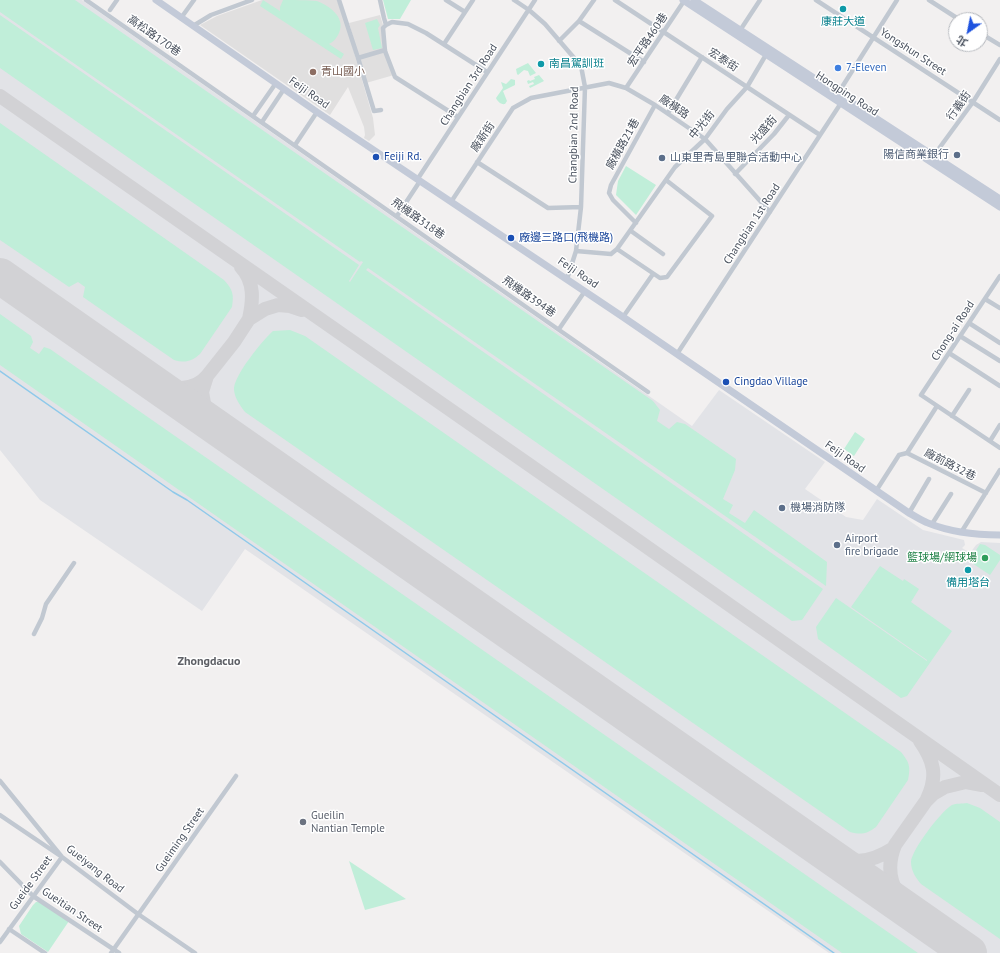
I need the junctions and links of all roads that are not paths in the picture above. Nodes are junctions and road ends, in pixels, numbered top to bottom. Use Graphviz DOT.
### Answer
graph roads {
  1 [pos="86,0"];
  2 [pos="117,0"];
  3 [pos="156,0"];
  4 [pos="194,0"];
  5 [pos="252,0"];
  6 [pos="339,0"];
  7 [pos="380,0"];
  8 [pos="446,0"];
  9 [pos="473,0"];
  10 [pos="514,0"];
  11 [pos="535,0"];
  12 [pos="594,0"];
  13 [pos="616,0"];
  14 [pos="694,0"];
  15 [pos="760,0"];
  16 [pos="816,0"];
  17 [pos="897,0"];
  18 [pos="929,0"];
  19 [pos="683,1"];
  20 [pos="110,10"];
  21 [pos="529,10"];
  22 [pos="465,12"];
  23 [pos="948,12"];
  24 [pos="181,18"];
  25 [pos="578,21"];
  26 [pos="386,25"];
  27 [pos="193,26"];
  28 [pos="664,32"];
  29 [pos="739,32"];
  30 [pos="874,37"];
  31 [pos="988,38"];
  32 [pos="559,41"];
  33 [pos="444,44"];
  34 [pos="1000,46"];
  35 [pos="385,50"];
  36 [pos="768,52"];
  37 [pos="702,57"];
  38 [pos="358,58"];
  39 [pos="1000,59"];
  40 [pos="644,62"];
  41 [pos="487,72"];
  42 [pos="276,83"];
  43 [pos="585,87"];
  44 [pos="747,87"];
  45 [pos="626,88"];
  46 [pos="284,89"];
  47 [pos="838,99"];
  48 [pos="973,102"];
  49 [pos="655,105"];
  50 [pos="381,110"];
  51 [pos="317,112"];
  52 [pos="668,113"];
  53 [pos="789,115"];
  54 [pos="253,116"];
  55 [pos="458,117"];
  56 [pos="1000,120"];
  57 [pos="262,122"];
  58 [pos="820,135"];
  59 [pos="705,139"];
  60 [pos="295,145"];
  61 [pos="932,159"];
  62 [pos="477,162"];
  63 [pos="735,174"];
  64 [pos="419,180"];
  65 [pos="666,180"];
  66 [pos="1000,199"];
  67 [pos="450,202"];
  68 [pos="581,207"];
  69 [pos="1000,207"];
  70 [pos="770,212"];
  71 [pos="397,216"];
  72 [pos="636,223"];
  73 [pos="630,231"];
  74 [pos="617,249"];
  75 [pos="576,251"];
  76 [pos="663,254"];
  77 [pos="653,274"];
  78 [pos="1000,276"];
  79 [pos="567,279"];
  80 [pos="489,280"];
  81 [pos="585,291"];
  82 [pos="985,299"];
  83 [pos="1000,308"];
  84 [pos="623,317"];
  85 [pos="969,323"];
  86 [pos="560,329"];
  87 [pos="960,336"];
  88 [pos="1000,343"];
  89 [pos="949,353"];
  90 [pos="677,354"];
  91 [pos="1000,361"];
  92 [pos="1000,386"];
  93 [pos="969,390"];
  94 [pos="648,392"];
  95 [pos="937,406"];
  96 [pos="952,416"];
  97 [pos="1000,425"];
  98 [pos="990,441"];
  99 [pos="1000,448"];
  100 [pos="907,453"];
  101 [pos="1000,470"];
  102 [pos="929,479"];
  103 [pos="876,491"];
  104 [pos="986,493"];
  105 [pos="951,494"];
  106 [pos="909,513"];
  107 [pos="932,524"];
  108 [pos="962,531"];
  109 [pos="1000,535"];
  110 [pos="74,563"];
  111 [pos="34,634"];
  112 [pos="236,776"];
  113 [pos="0,781"];
  114 [pos="0,815"];
  115 [pos="62,857"];
  116 [pos="0,862"];
  117 [pos="34,896"];
  118 [pos="138,914"];
  119 [pos="9,929"];
  120 [pos="0,942"];
  121 [pos="112,951"];
  122 [pos="45,953"];
  123 [pos="119,953"];
  124 [pos="195,953"];
  1 -- 54 [label="street, 高松路170巷"];
  2 -- 20 [label="street"];
  3 -- 24 [label="street, Feiji Road"];
  4 -- 24 [label="street"];
  5 -- 27 [label="street"];
  6 -- 38 [label="street"];
  7 -- 26 [label="street"];
  8 -- 22 [label="street"];
  9 -- 22 [label="street"];
  10 -- 21 [label="street, Changbian 2nd Road"];
  11 -- 21 [label="street, Changbian 3rd Road"];
  12 -- 25 [label="street"];
  13 -- 28 [label="street, 宏泰街"];
  14 -- 29 [label="street, Hongping Road"];
  15 -- 29 [label="street"];
  16 -- 30 [label="street, Yongshun Street"];
  17 -- 30 [label="street, Changbian 1st Road"];
  18 -- 23 [label="street"];
  19 -- 28 [label="street, 宏平路460巷"];
  19 -- 29 [label="street, Hongping Road"];
  21 -- 32 [label="street, Changbian 2nd Road"];
  21 -- 41 [label="street, Changbian 3rd Road"];
  22 -- 33 [label="street"];
  24 -- 27 [label="street, Feiji Road"];
  25 -- 32 [label="street"];
  25 -- 40 [label="street"];
  26 -- 33 [label="street"];
  26 -- 35 [label="street"];
  27 -- 42 [label="street, Feiji Road"];
  28 -- 37 [label="street, 宏泰街"];
  28 -- 40 [label="street, 宏平路460巷"];
  29 -- 36 [label="street, Hongping Road"];
  30 -- 47 [label="street, Changbian 1st Road"];
  30 -- 48 [label="street, Yongshun Street"];
  31 -- 34 [label="street"];
  32 -- 43 [label="street, Changbian 2nd Road"];
  33 -- 41 [label="street"];
  35 -- 38 [label="street"];
  35 -- 55 [label="street"];
  36 -- 44 [label="street, 中光街"];
  36 -- 47 [label="street, Hongping Road"];
  37 -- 44 [label="street, 宏泰街"];
  37 -- 52 [label="street"];
  38 -- 50 [label="street"];
  39 -- 48 [label="street, 行義街"];
  40 -- 45 [label="street, 宏平路460巷"];
  41 -- 55 [label="street, Changbian 3rd Road"];
  42 -- 46 [label="street, Feiji Road"];
  42 -- 54 [label="street"];
  43 -- 45 [label="street, 廠橫路"];
  43 -- 62 [label="street, 廠新街"];
  43 -- 68 [label="street, Changbian 2nd Road"];
  44 -- 53 [label="street, 宏泰街"];
  44 -- 59 [label="street, 中光街"];
  45 -- 49 [label="street, 廠橫路"];
  46 -- 51 [label="street, Feiji Road"];
  46 -- 57 [label="street"];
  47 -- 58 [label="street, Changbian 1st Road"];
  47 -- 61 [label="street, Hongping Road"];
  47 -- 61 [label="street, Hongping Road"];
  48 -- 56 [label="street, Yongshun Street"];
  48 -- 61 [label="street, 行義街"];
  49 -- 52 [label="street, 廠橫路"];
  49 -- 72 [label="street, 廠橫路21巷"];
  51 -- 60 [label="street"];
  51 -- 64 [label="street, Feiji Road"];
  52 -- 59 [label="street, 廠橫路"];
  53 -- 58 [label="street, 宏泰街"];
  53 -- 63 [label="street, 光盛街"];
  54 -- 57 [label="street, 高松路170巷"];
  55 -- 64 [label="street, Changbian 3rd Road"];
  57 -- 60 [label="street, 飛機路318巷"];
  58 -- 70 [label="street, Changbian 1st Road"];
  59 -- 63 [label="street, 廠橫路"];
  59 -- 65 [label="street, 中光街"];
  60 -- 71 [label="street, 飛機路318巷"];
  61 -- 66 [label="street, Hongping Road"];
  61 -- 69 [label="street, Hongping Road"];
  62 -- 67 [label="street"];
  62 -- 68 [label="street, 廠新街"];
  63 -- 70 [label="street, 廠橫路"];
  64 -- 67 [label="street, Feiji Road"];
  64 -- 71 [label="street, Changbian 3rd Road"];
  65 -- 72 [label="street, 中光街"];
  65 -- 77 [label="street"];
  67 -- 79 [label="street, Feiji Road"];
  68 -- 75 [label="street, Changbian 2nd Road"];
  70 -- 90 [label="street, Changbian 1st Road"];
  71 -- 80 [label="street, 飛機路318巷"];
  72 -- 73 [label="street, 中光街"];
  73 -- 74 [label="street, 中光街"];
  73 -- 76 [label="street"];
  74 -- 75 [label="street"];
  74 -- 77 [label="street"];
  75 -- 79 [label="street, Changbian 2nd Road"];
  77 -- 84 [label="street"];
  78 -- 82 [label="street, Chong-ai Road"];
  79 -- 81 [label="street, Feiji Road"];
  80 -- 86 [label="street, 飛機路394巷"];
  81 -- 84 [label="street, Feiji Road"];
  81 -- 86 [label="street"];
  82 -- 83 [label="street"];
  82 -- 85 [label="street, Chong-ai Road"];
  84 -- 90 [label="street, Feiji Road"];
  85 -- 87 [label="street, Chong-ai Road"];
  85 -- 88 [label="street"];
  86 -- 94 [label="street, 飛機路394巷"];
  87 -- 89 [label="street, Chong-ai Road"];
  87 -- 91 [label="street"];
  89 -- 92 [label="street"];
  89 -- 95 [label="street, Chong-ai Road"];
  90 -- 103 [label="street, Feiji Road"];
  93 -- 96 [label="street"];
  95 -- 96 [label="street"];
  95 -- 100 [label="street"];
  96 -- 98 [label="street"];
  97 -- 98 [label="street"];
  98 -- 99 [label="street"];
  100 -- 103 [label="street"];
  100 -- 104 [label="street, 廠前路32巷"];
  101 -- 104 [label="street"];
  102 -- 106 [label="street"];
  103 -- 106 [label="street, Feiji Road"];
  104 -- 108 [label="street"];
  105 -- 107 [label="street"];
  106 -- 107 [label="street, Feiji Road"];
  107 -- 108 [label="street, Feiji Road"];
  108 -- 109 [label="street, Feiji Road"];
  110 -- 111 [label="street"];
  112 -- 118 [label="street, Gueiming Street"];
  113 -- 115 [label="street, Gueiyang Road"];
  114 -- 115 [label="street, Gueide Street"];
  115 -- 117 [label="street, Gueide Street"];
  115 -- 118 [label="street, Gueiyang Road"];
  116 -- 117 [label="street, Gueitian Street"];
  117 -- 119 [label="street, Gueide Street"];
  117 -- 121 [label="street, Gueitian Street"];
  118 -- 121 [label="street, Gueiming Street"];
  118 -- 124 [label="street, Gueiyang Road"];
  119 -- 120 [label="street, Gueide Street"];
  119 -- 122 [label="street"];
  121 -- 123 [label="street, Gueitian Street"];
}
